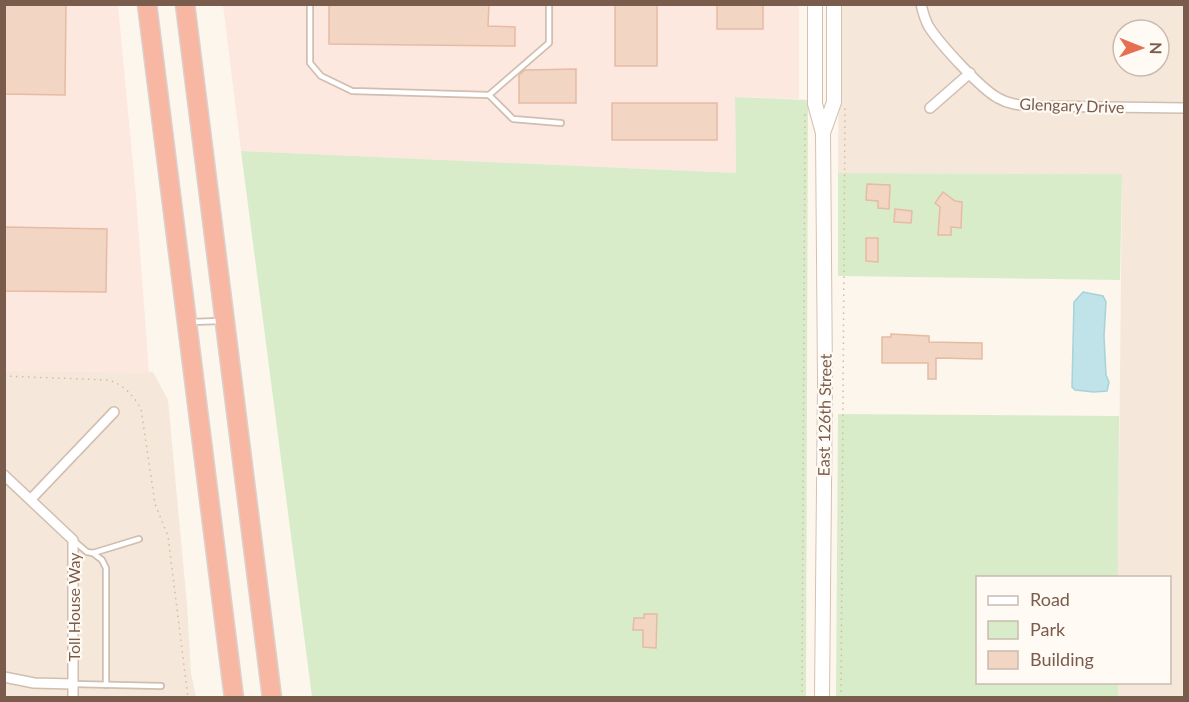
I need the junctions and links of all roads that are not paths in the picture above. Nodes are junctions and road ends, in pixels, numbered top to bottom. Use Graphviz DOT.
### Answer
graph roads {
  1 [pos="147,4"];
  2 [pos="185,4"];
  3 [pos="310,4"];
  4 [pos="549,4"];
  5 [pos="815,4"];
  6 [pos="834,4"];
  7 [pos="921,4"];
  8 [pos="970,73"];
  9 [pos="489,95"];
  10 [pos="930,108"];
  11 [pos="1185,108"];
  12 [pos="561,123"];
  13 [pos="823,132"];
  14 [pos="225,321"];
  15 [pos="187,322"];
  16 [pos="114,412"];
  17 [pos="4,475"];
  18 [pos="31,499"];
  19 [pos="139,538"];
  20 [pos="74,540"];
  21 [pos="93,553"];
  22 [pos="4,677"];
  23 [pos="73,684"];
  24 [pos="106,685"];
  25 [pos="161,686"];
  26 [pos="73,698"];
  27 [pos="234,698"];
  28 [pos="272,698"];
  29 [pos="822,698"];
  1 -- 15 [label="highway"];
  2 -- 14 [label="highway"];
  3 -- 9 [label="lane"];
  4 -- 9 [label="lane"];
  5 -- 13 [label="main road, East 126th Street"];
  6 -- 13 [label="main road, East 126th Street"];
  7 -- 8 [label="street, Glengary Drive"];
  8 -- 10 [label="street"];
  8 -- 11 [label="street, Glengary Drive"];
  9 -- 12 [label="lane"];
  13 -- 29 [label="main road, East 126th Street"];
  14 -- 15 [label="lane"];
  14 -- 28 [label="highway"];
  15 -- 27 [label="highway"];
  16 -- 18 [label="street"];
  17 -- 18 [label="street, Toll House Way"];
  18 -- 20 [label="street, Toll House Way"];
  19 -- 21 [label="lane"];
  20 -- 21 [label="lane"];
  20 -- 23 [label="street, Toll House Way"];
  21 -- 24 [label="lane"];
  22 -- 23 [label="street"];
  23 -- 24 [label="lane"];
  23 -- 26 [label="street, Toll House Way"];
  24 -- 25 [label="lane"];
}
